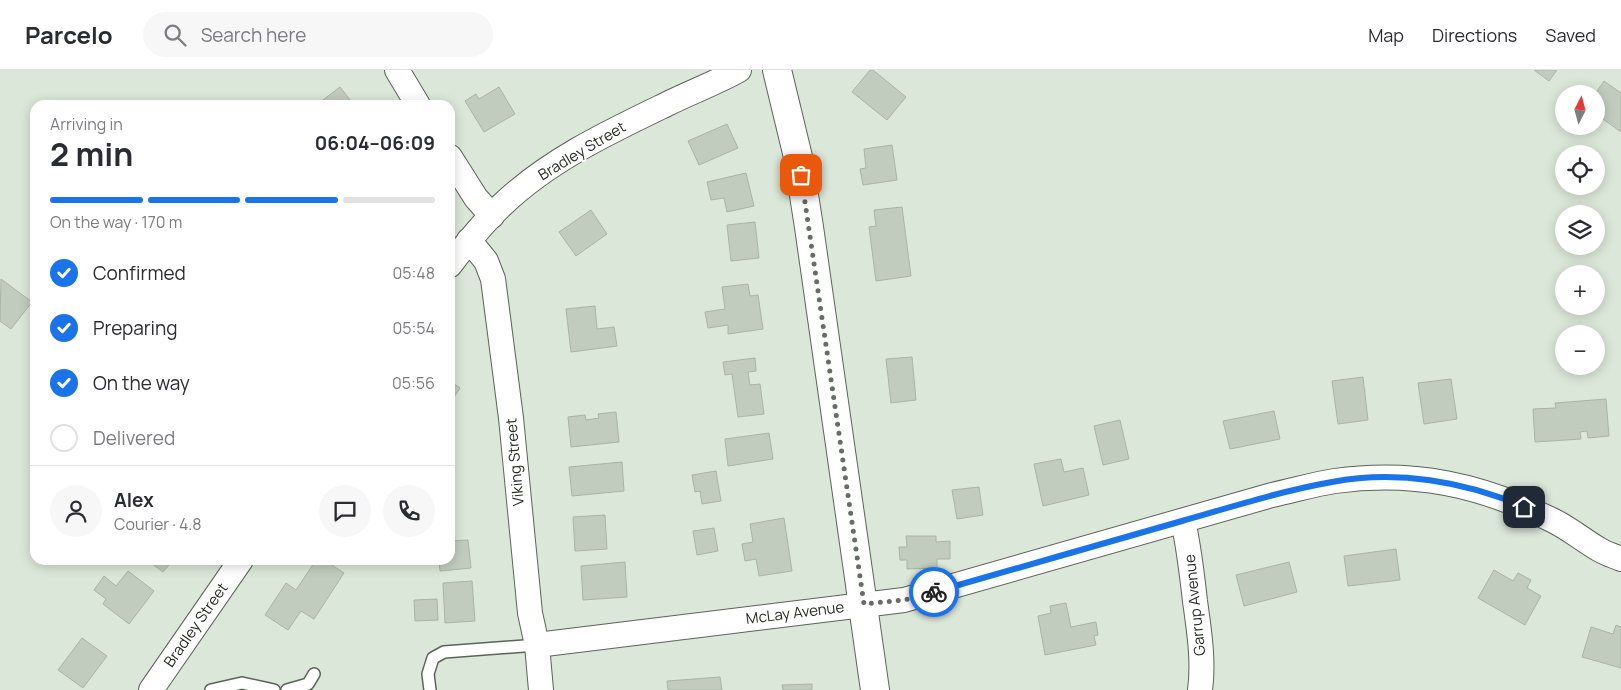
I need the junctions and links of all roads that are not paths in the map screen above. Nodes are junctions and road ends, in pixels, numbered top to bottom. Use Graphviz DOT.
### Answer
graph roads {
  1 [pos="397,70"];
  2 [pos="739,70"];
  3 [pos="777,70"];
  4 [pos="415,100"];
  5 [pos="455,165"];
  6 [pos="492,216"];
  7 [pos="469,240"];
  8 [pos="455,258"];
  9 [pos="1183,521"];
  10 [pos="1621,559"];
  11 [pos="238,565"];
  12 [pos="864,604"];
  13 [pos="537,645"];
  14 [pos="314,674"];
  15 [pos="151,690"];
  16 [pos="212,690"];
  17 [pos="274,690"];
  18 [pos="287,690"];
  19 [pos="430,690"];
  20 [pos="541,690"];
  21 [pos="875,690"];
  22 [pos="1200,690"];
  1 -- 4 [label="street"];
  2 -- 6 [label="street, Bradley Street"];
  3 -- 12 [label="street"];
  5 -- 6 [label="street"];
  6 -- 7 [label="street, Bradley Street"];
  7 -- 8 [label="street, Bradley Street"];
  7 -- 13 [label="street, Viking Street"];
  9 -- 10 [label="street, McLay Avenue"];
  9 -- 12 [label="street, McLay Avenue"];
  9 -- 22 [label="street, Garrup Avenue"];
  11 -- 15 [label="street, Bradley Street"];
  12 -- 13 [label="street, McLay Avenue"];
  12 -- 21 [label="street"];
  13 -- 19 [label="lane"];
  13 -- 20 [label="street, Viking Street"];
  14 -- 18 [label="lane"];
  16 -- 17 [label="lane"];
}
